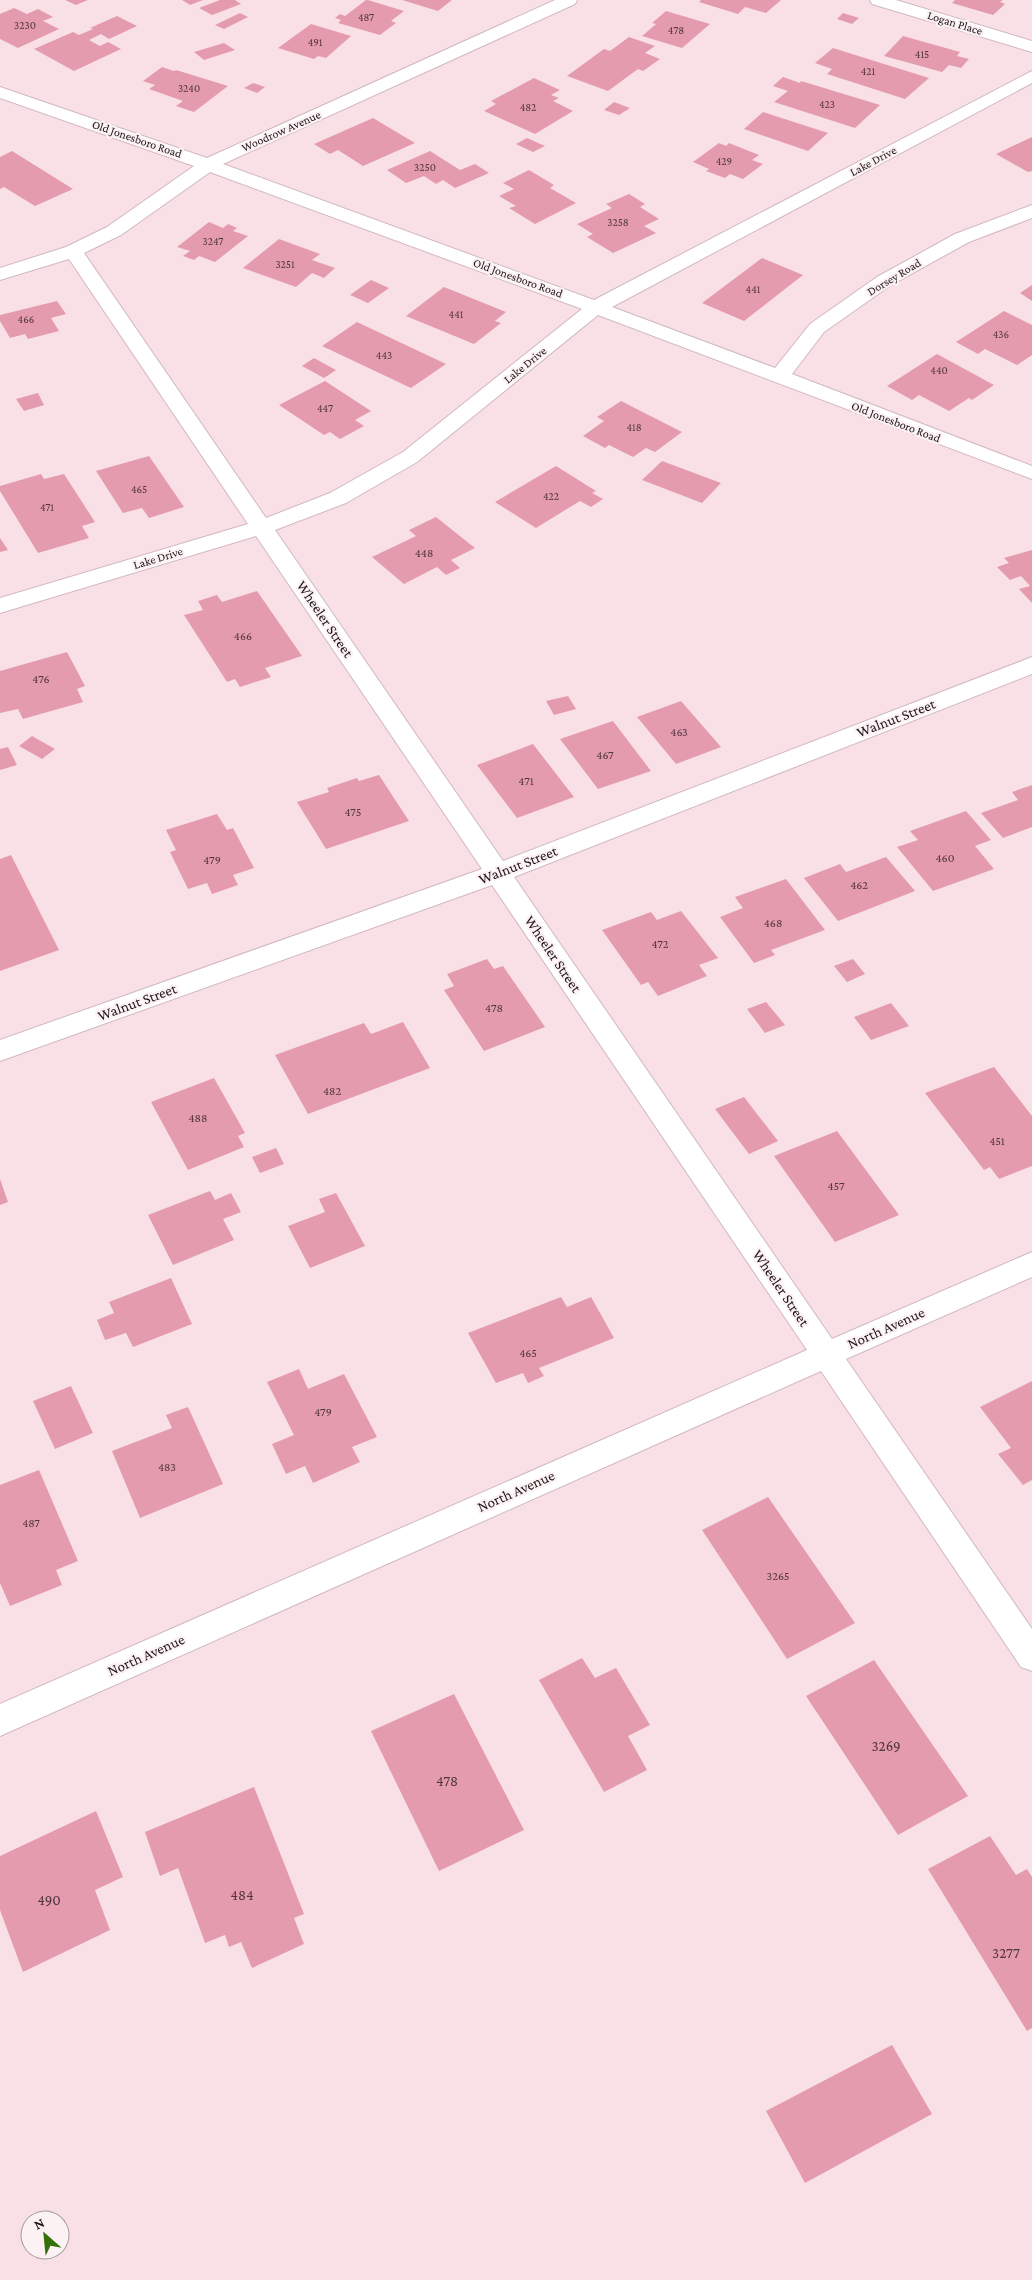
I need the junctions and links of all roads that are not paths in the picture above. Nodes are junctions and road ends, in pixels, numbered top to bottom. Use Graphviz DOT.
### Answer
graph roads {
  1 [pos="569,0"];
  2 [pos="878,0"];
  3 [pos="1032,47"];
  4 [pos="1032,76"];
  5 [pos="0,92"];
  6 [pos="209,164"];
  7 [pos="1032,211"];
  8 [pos="73,251"];
  9 [pos="0,274"];
  10 [pos="596,308"];
  11 [pos="779,377"];
  12 [pos="1032,474"];
  13 [pos="262,527"];
  14 [pos="0,606"];
  15 [pos="1032,665"];
  16 [pos="498,873"];
  17 [pos="0,1051"];
  18 [pos="1032,1264"];
  19 [pos="826,1354"];
  20 [pos="1032,1656"];
  21 [pos="0,1720"];
  1 -- 6 [label="street, Woodrow Avenue"];
  2 -- 3 [label="street, Logan Place"];
  4 -- 10 [label="street, Lake Drive"];
  5 -- 6 [label="street, Old Jonesboro Road"];
  6 -- 8 [label="street, Woodrow Avenue"];
  6 -- 10 [label="street, Old Jonesboro Road"];
  7 -- 11 [label="street, Dorsey Road"];
  8 -- 9 [label="street, Woodrow Avenue"];
  8 -- 13 [label="street, Wheeler Street"];
  10 -- 11 [label="street, Old Jonesboro Road"];
  10 -- 13 [label="street, Lake Drive"];
  11 -- 12 [label="street, Old Jonesboro Road"];
  13 -- 14 [label="street, Lake Drive"];
  13 -- 16 [label="street, Wheeler Street"];
  15 -- 16 [label="street, Walnut Street"];
  16 -- 17 [label="street, Walnut Street"];
  16 -- 19 [label="street, Wheeler Street"];
  18 -- 19 [label="street, North Avenue"];
  19 -- 20 [label="street, Wheeler Street"];
  19 -- 21 [label="street, North Avenue"];
}
